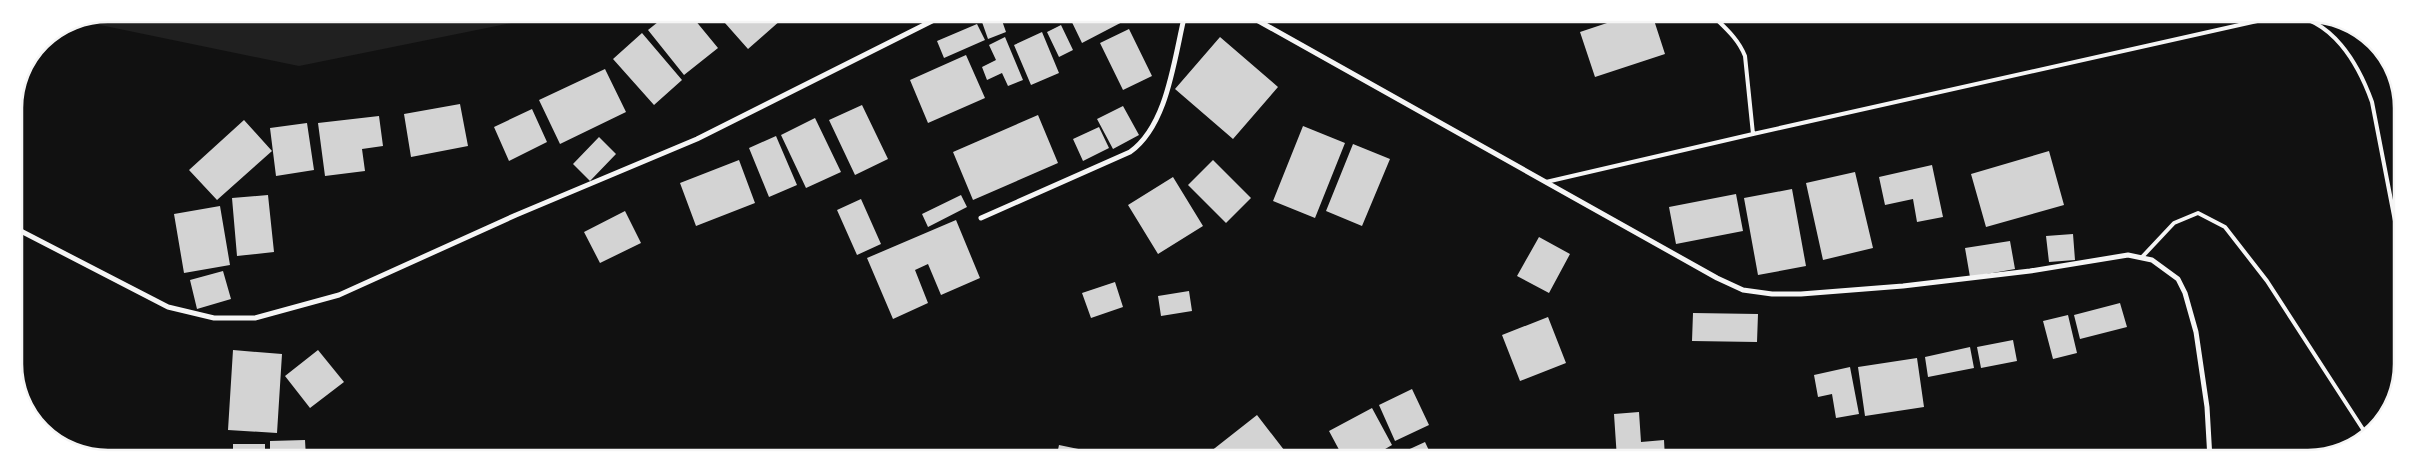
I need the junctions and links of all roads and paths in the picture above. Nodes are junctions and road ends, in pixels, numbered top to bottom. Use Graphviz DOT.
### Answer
graph roads {
  1 [pos="930,22"];
  2 [pos="1183,22"];
  3 [pos="1260,22"];
  4 [pos="1718,22"];
  5 [pos="2243,22"];
  6 [pos="2311,22"];
  7 [pos="1753,134"];
  8 [pos="1546,182"];
  9 [pos="2394,216"];
  10 [pos="981,218"];
  11 [pos="22,232"];
  12 [pos="2142,256"];
  13 [pos="2364,429"];
  14 [pos="2209,450"];
  1 -- 11 [label="street"];
  2 -- 10 [label="street"];
  3 -- 8 [label="street"];
  4 -- 7 [label="lane"];
  5 -- 7 [label="lane"];
  6 -- 9 [label="lane"];
  7 -- 8 [label="lane"];
  8 -- 12 [label="street"];
  12 -- 13 [label="lane"];
  12 -- 14 [label="street"];
}
